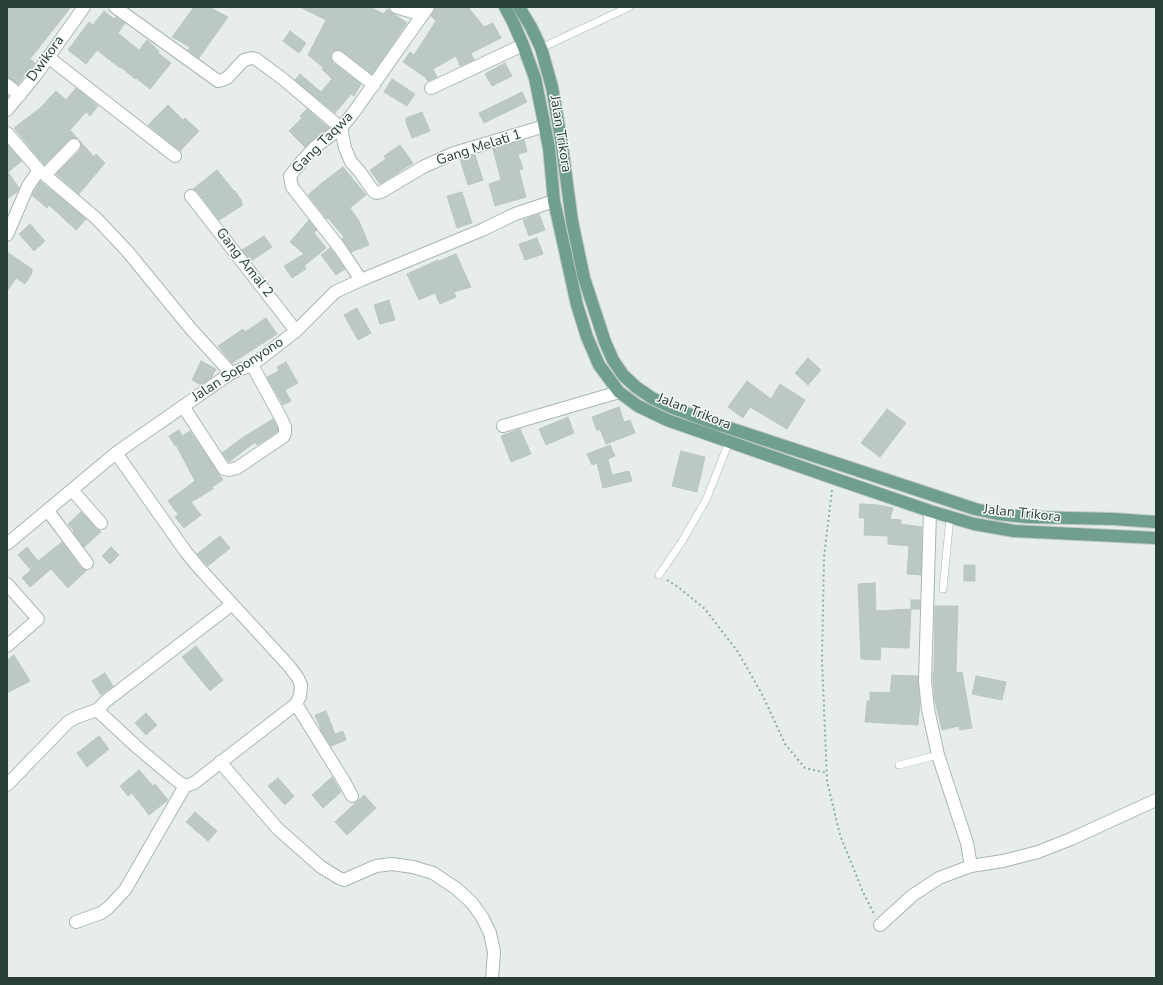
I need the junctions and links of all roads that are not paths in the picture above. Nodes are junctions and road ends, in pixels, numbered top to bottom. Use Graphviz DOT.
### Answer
graph roads {
  1 [pos="84,7"];
  2 [pos="115,7"];
  3 [pos="396,7"];
  4 [pos="505,7"];
  5 [pos="519,7"];
  6 [pos="629,7"];
  7 [pos="425,11"];
  8 [pos="523,45"];
  9 [pos="541,48"];
  10 [pos="48,57"];
  11 [pos="338,57"];
  12 [pos="7,84"];
  13 [pos="374,85"];
  14 [pos="431,88"];
  15 [pos="20,95"];
  16 [pos="7,110"];
  17 [pos="545,126"];
  18 [pos="341,128"];
  19 [pos="7,133"];
  20 [pos="74,145"];
  21 [pos="175,156"];
  22 [pos="42,173"];
  23 [pos="191,196"];
  24 [pos="554,201"];
  25 [pos="12,212"];
  26 [pos="7,235"];
  27 [pos="361,280"];
  28 [pos="296,331"];
  29 [pos="252,365"];
  30 [pos="231,373"];
  31 [pos="619,392"];
  32 [pos="183,406"];
  33 [pos="503,426"];
  34 [pos="729,442"];
  35 [pos="781,445"];
  36 [pos="116,454"];
  37 [pos="776,458"];
  38 [pos="72,490"];
  39 [pos="48,511"];
  40 [pos="930,511"];
  41 [pos="950,517"];
  42 [pos="1156,522"];
  43 [pos="101,523"];
  44 [pos="1156,538"];
  45 [pos="7,544"];
  46 [pos="87,563"];
  47 [pos="659,575"];
  48 [pos="7,584"];
  49 [pos="944,589"];
  50 [pos="231,605"];
  51 [pos="7,646"];
  52 [pos="296,704"];
  53 [pos="98,710"];
  54 [pos="938,755"];
  55 [pos="220,762"];
  56 [pos="899,765"];
  57 [pos="7,785"];
  58 [pos="185,786"];
  59 [pos="352,796"];
  60 [pos="1156,800"];
  61 [pos="971,866"];
  62 [pos="76,922"];
  63 [pos="880,925"];
  64 [pos="492,978"];
  1 -- 10 [label="street, Dwikora"];
  2 -- 18 [label="street"];
  3 -- 7 [label="street"];
  4 -- 8 [label="main road, Jalan Trikora"];
  5 -- 9 [label="main road, Jalan Trikora"];
  6 -- 9 [label="lane"];
  7 -- 13 [label="street, Gang Taqwa"];
  8 -- 14 [label="street"];
  8 -- 17 [label="main road, Jalan Trikora"];
  9 -- 35 [label="main road, Jalan Trikora"];
  10 -- 15 [label="street, Dwikora"];
  10 -- 21 [label="street"];
  11 -- 13 [label="street"];
  12 -- 15 [label="street"];
  13 -- 18 [label="street, Gang Taqwa"];
  15 -- 16 [label="street, Dwikora"];
  17 -- 18 [label="street, Gang Melati 1"];
  17 -- 24 [label="main road, Jalan Trikora"];
  18 -- 27 [label="street, Gang Taqwa"];
  19 -- 22 [label="street"];
  20 -- 22 [label="street"];
  22 -- 25 [label="street"];
  22 -- 30 [label="street"];
  23 -- 28 [label="street, Gang Amal 2"];
  24 -- 27 [label="street, Jalan Soponyono"];
  24 -- 31 [label="main road, Jalan Trikora"];
  25 -- 26 [label="street"];
  27 -- 28 [label="street, Jalan Soponyono"];
  28 -- 29 [label="street, Jalan Soponyono"];
  29 -- 30 [label="street, Jalan Soponyono"];
  29 -- 32 [label="street"];
  30 -- 32 [label="street, Jalan Soponyono"];
  31 -- 33 [label="street"];
  31 -- 34 [label="main road, Jalan Trikora"];
  32 -- 36 [label="street, Jalan Soponyono"];
  34 -- 37 [label="main road, Jalan Trikora"];
  34 -- 47 [label="lane"];
  35 -- 37 [label="main road"];
  35 -- 42 [label="main road, Jalan Trikora"];
  36 -- 38 [label="street, Jalan Soponyono"];
  36 -- 50 [label="street"];
  37 -- 40 [label="main road, Jalan Trikora"];
  38 -- 39 [label="street, Jalan Soponyono"];
  38 -- 43 [label="street"];
  39 -- 45 [label="street, Jalan Soponyono"];
  39 -- 46 [label="street"];
  40 -- 41 [label="main road, Jalan Trikora"];
  40 -- 54 [label="street"];
  41 -- 44 [label="main road, Jalan Trikora"];
  41 -- 49 [label="lane"];
  48 -- 51 [label="street"];
  50 -- 52 [label="street"];
  50 -- 53 [label="street"];
  52 -- 55 [label="street"];
  52 -- 59 [label="street"];
  53 -- 57 [label="street"];
  53 -- 58 [label="street"];
  54 -- 56 [label="lane"];
  54 -- 61 [label="street"];
  55 -- 58 [label="street"];
  55 -- 64 [label="street"];
  58 -- 62 [label="street"];
  60 -- 61 [label="street"];
  61 -- 63 [label="street"];
}
